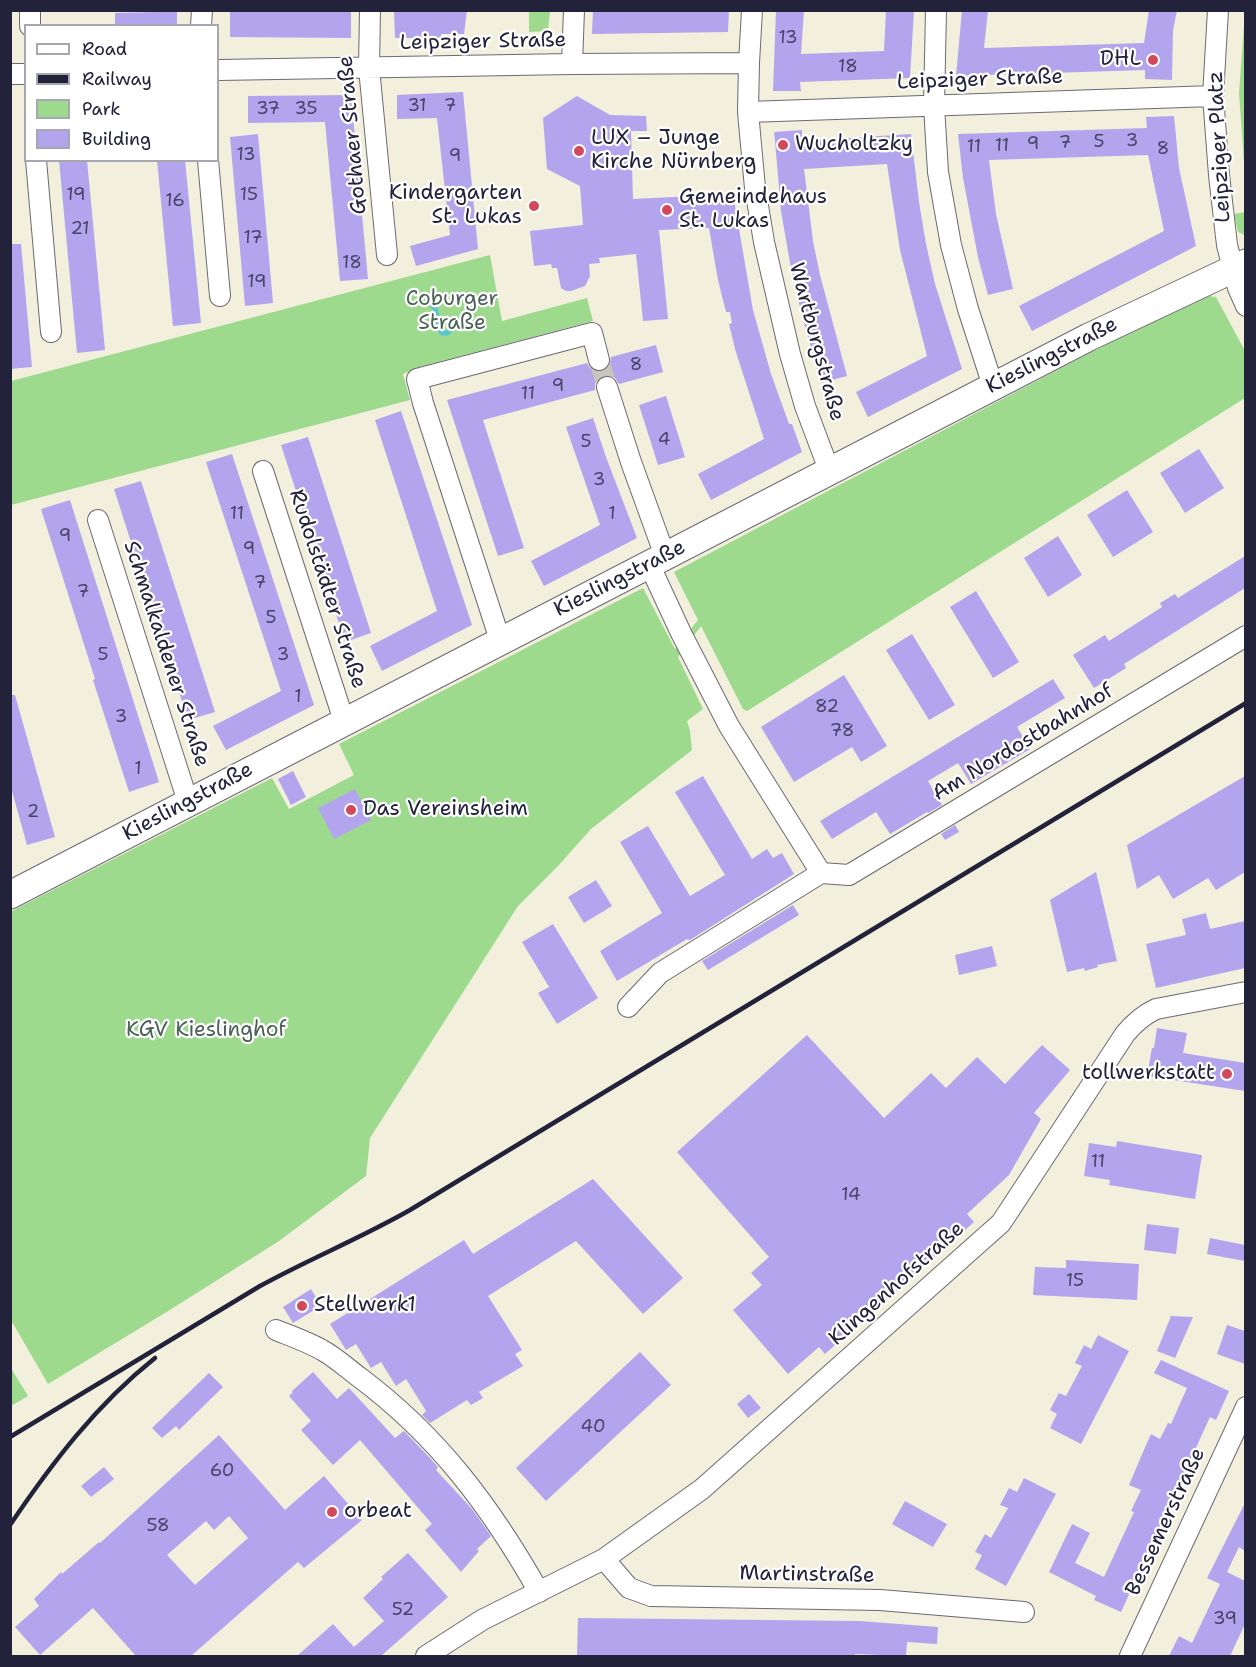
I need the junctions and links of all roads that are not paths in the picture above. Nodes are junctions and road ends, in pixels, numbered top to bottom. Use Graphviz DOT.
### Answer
graph roads {
  1 [pos="370,10"];
  2 [pos="574,10"];
  3 [pos="752,10"];
  4 [pos="936,10"];
  5 [pos="1218,10"];
  6 [pos="749,63"];
  7 [pos="572,64"];
  8 [pos="369,69"];
  9 [pos="219,70"];
  10 [pos="1213,96"];
  11 [pos="934,106"];
  12 [pos="748,112"];
  13 [pos="36,162"];
  14 [pos="208,162"];
  15 [pos="387,255"];
  16 [pos="1239,266"];
  17 [pos="220,296"];
  18 [pos="1245,306"];
  19 [pos="51,332"];
  20 [pos="599,360"];
  21 [pos="993,386"];
  22 [pos="607,387"];
  23 [pos="829,470"];
  24 [pos="263,471"];
  25 [pos="98,520"];
  26 [pos="657,560"];
  27 [pos="1245,636"];
  28 [pos="500,640"];
  29 [pos="344,721"];
  30 [pos="188,802"];
  31 [pos="821,873"];
  32 [pos="12,891"];
  33 [pos="1245,992"];
  34 [pos="628,1007"];
  35 [pos="276,1330"];
  36 [pos="1245,1407"];
  37 [pos="604,1559"];
  38 [pos="539,1592"];
  39 [pos="1024,1612"];
  40 [pos="426,1656"];
  41 [pos="1130,1656"];
  1 -- 8 [label="street, Gothaer Straße"];
  2 -- 7 [label="street"];
  3 -- 6 [label="street, Wartburgstraße"];
  4 -- 11 [label="street"];
  5 -- 10 [label="street, Leipziger Platz"];
  6 -- 7 [label="street, Leipziger Straße"];
  6 -- 12 [label="street, Wartburgstraße"];
  7 -- 8 [label="street, Leipziger Straße"];
  8 -- 9 [label="street, Leipziger Straße"];
  8 -- 15 [label="street, Gothaer Straße"];
  10 -- 11 [label="street, Leipziger Straße"];
  10 -- 16 [label="street, Leipziger Platz"];
  11 -- 12 [label="street, Leipziger Straße"];
  11 -- 21 [label="street"];
  12 -- 23 [label="street, Wartburgstraße"];
  13 -- 19 [label="street"];
  14 -- 17 [label="street"];
  16 -- 18 [label="street"];
  16 -- 21 [label="street, Kieslingstraße"];
  20 -- 28 [label="street"];
  21 -- 23 [label="street, Kieslingstraße"];
  22 -- 26 [label="street"];
  23 -- 26 [label="street, Kieslingstraße"];
  24 -- 29 [label="street, Rudolstädter Straße"];
  25 -- 30 [label="street, Schmalkaldener Straße"];
  26 -- 28 [label="street, Kieslingstraße"];
  26 -- 31 [label="street"];
  27 -- 31 [label="street, Am Nordostbahnhof"];
  28 -- 29 [label="street, Kieslingstraße"];
  29 -- 30 [label="street, Kieslingstraße"];
  30 -- 32 [label="street, Kieslingstraße"];
  31 -- 34 [label="street"];
  33 -- 37 [label="street, Klingenhofstraße"];
  35 -- 38 [label="street"];
  36 -- 41 [label="street, Bessemerstraße"];
  37 -- 38 [label="street, Klingenhofstraße"];
  37 -- 39 [label="street, Martinstraße"];
  38 -- 40 [label="street, Klingenhofstraße"];
}
